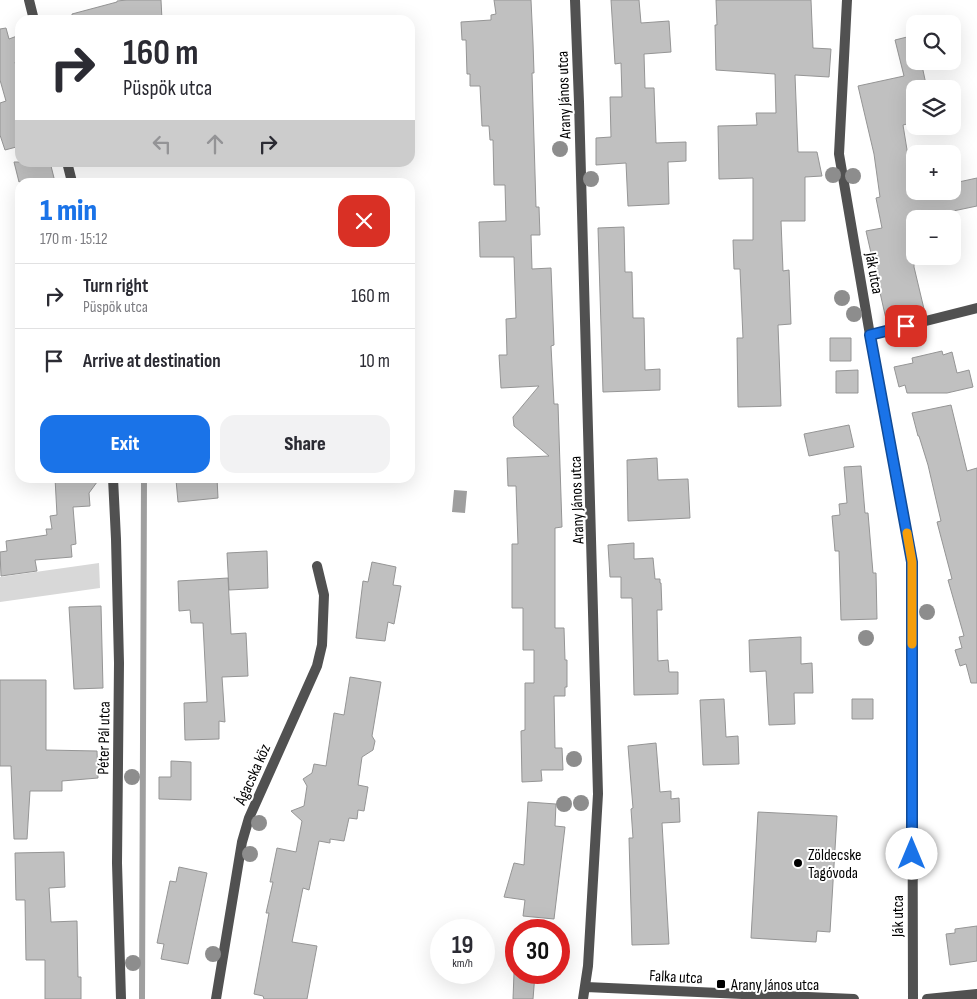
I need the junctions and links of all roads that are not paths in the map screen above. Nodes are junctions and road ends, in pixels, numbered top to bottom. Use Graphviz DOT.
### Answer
graph roads {
  1 [pos="29,0"];
  2 [pos="575,0"];
  3 [pos="846,0"];
  4 [pos="33,15"];
  5 [pos="977,308"];
  6 [pos="870,335"];
  7 [pos="113,483"];
  8 [pos="317,566"];
  9 [pos="586,987"];
  10 [pos="977,994"];
  11 [pos="121,999"];
  12 [pos="216,999"];
  13 [pos="583,999"];
  14 [pos="854,999"];
  15 [pos="913,999"];
  16 [pos="927,999"];
  1 -- 4 [label="street"];
  2 -- 9 [label="street, Arany János utca"];
  3 -- 6 [label="street, Ják utca"];
  5 -- 6 [label="street"];
  6 -- 15 [label="street, Ják utca"];
  7 -- 11 [label="street, Péter Pál utca"];
  8 -- 12 [label="street, Ágacska köz"];
  9 -- 13 [label="street, Arany János utca"];
  9 -- 14 [label="street, Falka utca"];
  10 -- 16 [label="street"];
}
